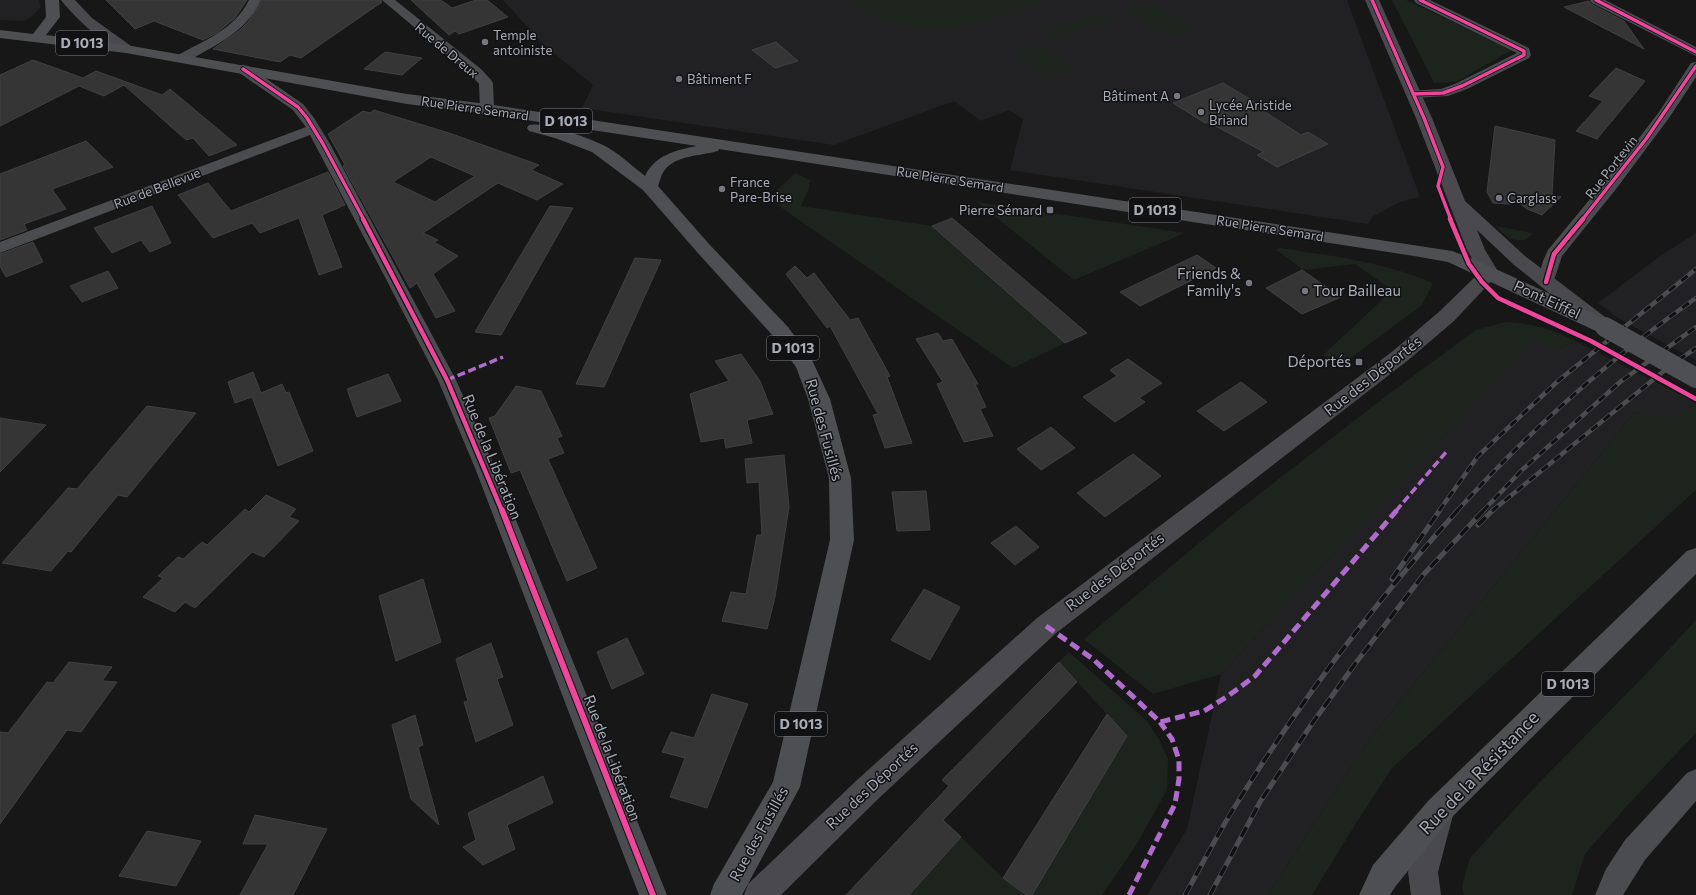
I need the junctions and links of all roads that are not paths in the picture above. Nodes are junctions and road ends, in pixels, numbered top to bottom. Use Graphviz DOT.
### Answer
graph roads {
  1 [pos="52,0"];
  2 [pos="68,0"];
  3 [pos="255,0"];
  4 [pos="388,0"];
  5 [pos="1372,0"];
  6 [pos="1420,0"];
  7 [pos="1596,0"];
  8 [pos="0,34"];
  9 [pos="37,38"];
  10 [pos="126,49"];
  11 [pos="1696,52"];
  12 [pos="182,58"];
  13 [pos="1696,66"];
  14 [pos="243,69"];
  15 [pos="1413,94"];
  16 [pos="407,99"];
  17 [pos="487,109"];
  18 [pos="314,129"];
  19 [pos="725,145"];
  20 [pos="598,149"];
  21 [pos="649,186"];
  22 [pos="1458,203"];
  23 [pos="0,248"];
  24 [pos="1476,250"];
  25 [pos="1452,257"];
  26 [pos="1490,273"];
  27 [pos="1546,282"];
  28 [pos="1605,327"];
  29 [pos="1696,378"];
  30 [pos="1696,558"];
  31 [pos="1696,782"];
  32 [pos="1440,810"];
  33 [pos="653,895"];
  34 [pos="725,895"];
  35 [pos="760,895"];
  36 [pos="1374,895"];
  37 [pos="1426,895"];
  38 [pos="1609,895"];
  1 -- 9 [label="main road"];
  2 -- 10 [label="main road"];
  3 -- 12 [label="street"];
  4 -- 17 [label="street, Rue de Dreux"];
  5 -- 15 [label="main road"];
  6 -- 15 [label="street"];
  7 -- 11 [label="street"];
  8 -- 9 [label="main road, Rue Pierre Semard / D 1013"];
  9 -- 10 [label="main road, Rue Pierre Semard / D 1013"];
  10 -- 12 [label="main road, Rue Pierre Semard / D 1013"];
  12 -- 14 [label="main road, Rue Pierre Semard / D 1013"];
  13 -- 27 [label="street, Rue Portevin"];
  14 -- 16 [label="main road, Rue Pierre Semard / D 1013"];
  14 -- 18 [label="street, Rue de la Libération"];
  15 -- 22 [label="main road"];
  16 -- 17 [label="main road, Rue Pierre Semard / D 1013"];
  16 -- 20 [label="main road, Rue Pierre Semard / D 1013"];
  17 -- 19 [label="main road, Rue Pierre Semard / D 1013"];
  18 -- 23 [label="street, Rue de Bellevue"];
  18 -- 33 [label="street, Rue de la Libération"];
  19 -- 21 [label="main road"];
  19 -- 25 [label="main road, Rue Pierre Semard / D 1013"];
  20 -- 21 [label="main road, Rue des Fusillés / D 1013"];
  21 -- 34 [label="main road, Rue des Fusillés / D 1013"];
  22 -- 24 [label="main road"];
  22 -- 27 [label="main road, Pont Eiffel"];
  24 -- 25 [label="main road"];
  24 -- 26 [label="main road"];
  25 -- 26 [label="main road, Rue Pierre Semard / D 1013"];
  26 -- 28 [label="main road, Pont Eiffel / D 1013"];
  26 -- 35 [label="main road, Rue des Déportés"];
  27 -- 28 [label="main road, Pont Eiffel"];
  28 -- 29 [label="main road, Pont Eiffel / D 1013, bridge"];
  30 -- 32 [label="main road, Rue de la Résistance / D 1013"];
  31 -- 38 [label="street"];
  32 -- 36 [label="main road, Rue de la Résistance / D 1013"];
  32 -- 37 [label="main road"];
}
